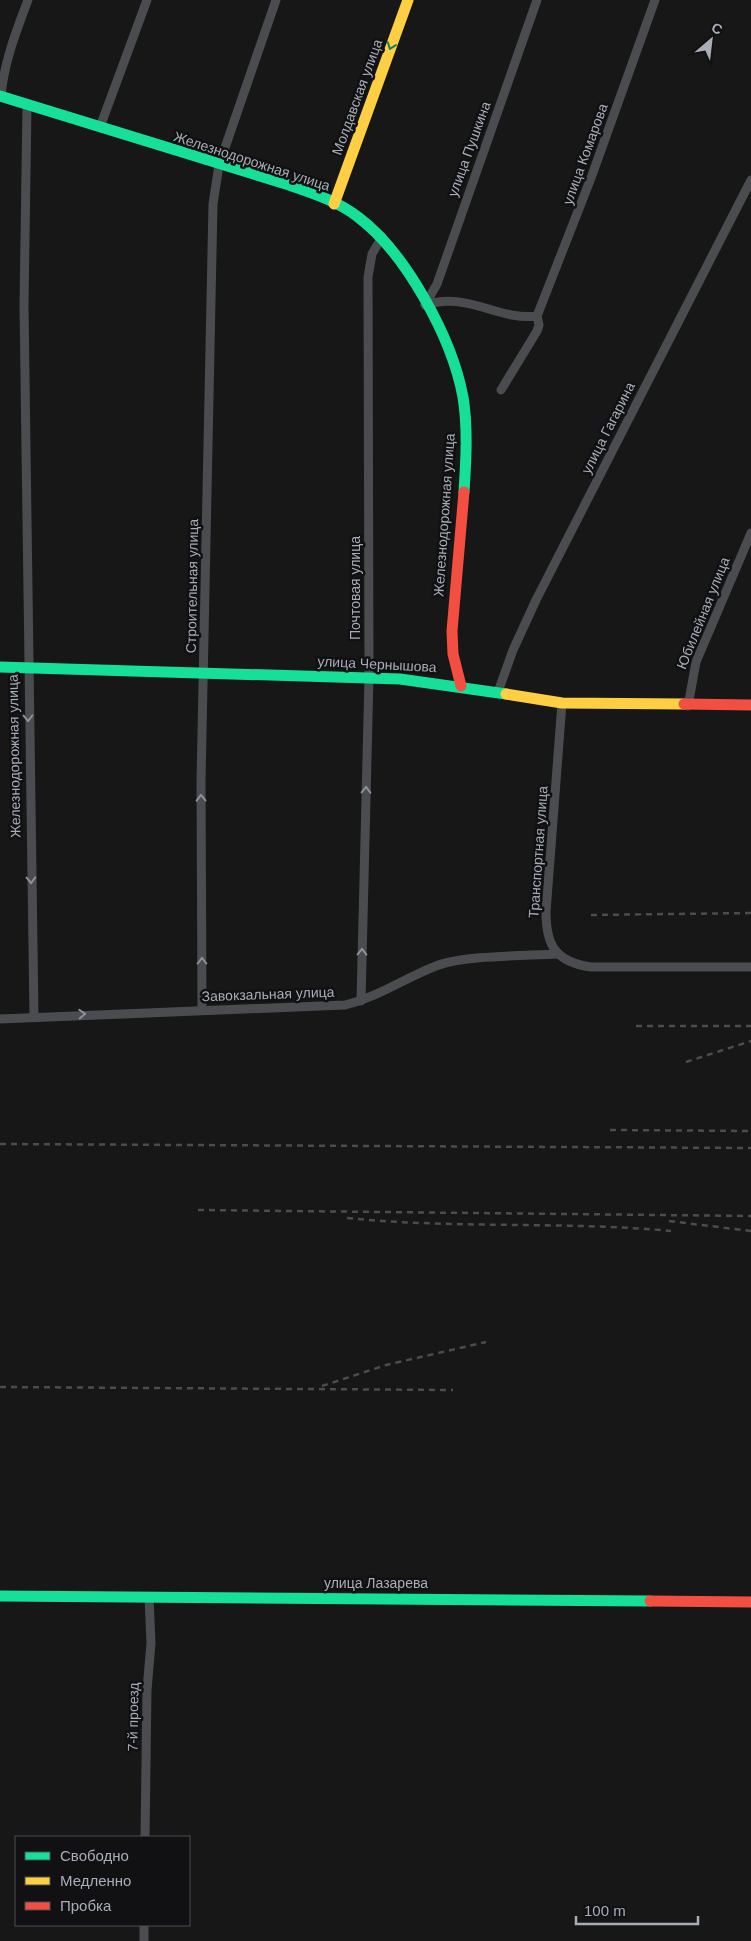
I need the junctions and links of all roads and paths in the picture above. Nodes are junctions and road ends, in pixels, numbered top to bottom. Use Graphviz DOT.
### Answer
graph roads {
  1 [pos="28,0"];
  2 [pos="147,0"];
  3 [pos="276,0"];
  4 [pos="408,0"];
  5 [pos="537,0"];
  6 [pos="656,0"];
  7 [pos="0,96"];
  8 [pos="28,105"];
  9 [pos="100,127"];
  10 [pos="219,165"];
  11 [pos="751,180"];
  12 [pos="334,204"];
  13 [pos="382,237"];
  14 [pos="426,305"];
  15 [pos="537,316"];
  16 [pos="501,390"];
  17 [pos="751,533"];
  18 [pos="0,667"];
  19 [pos="28,669"];
  20 [pos="204,672"];
  21 [pos="369,677"];
  22 [pos="461,686"];
  23 [pos="498,692"];
  24 [pos="562,703"];
  25 [pos="751,705"];
  26 [pos="688,706"];
  27 [pos="558,954"];
  28 [pos="751,967"];
  29 [pos="361,1001"];
  30 [pos="202,1009"];
  31 [pos="34,1016"];
  32 [pos="0,1019"];
  33 [pos="0,1596"];
  34 [pos="149,1597"];
  35 [pos="751,1602"];
  36 [pos="145,1836"];
  37 [pos="144,1926"];
  38 [pos="144,1941"];
  1 -- 7 [label="street"];
  2 -- 9 [label="street"];
  3 -- 10 [label="street, Строительная улица"];
  4 -- 12 [label="main road, Молдавская улица, one-way"];
  5 -- 14 [label="street, улица Пушкина"];
  6 -- 15 [label="street, улица Комарова"];
  7 -- 8 [label="main road, Железнодорожная улица"];
  8 -- 9 [label="main road, Железнодорожная улица"];
  8 -- 19 [label="street, Железнодорожная улица"];
  9 -- 10 [label="main road, Железнодорожная улица"];
  10 -- 12 [label="main road, Железнодорожная улица"];
  10 -- 20 [label="street, Строительная улица"];
  11 -- 23 [label="street, улица Гагарина"];
  12 -- 13 [label="main road, Железнодорожная улица"];
  13 -- 14 [label="main road, Железнодорожная улица"];
  13 -- 21 [label="street, Почтовая улица"];
  14 -- 15 [label="street"];
  14 -- 22 [label="main road, Железнодорожная улица"];
  15 -- 16 [label="street, улица Комарова"];
  17 -- 26 [label="street, Юбилейная улица"];
  18 -- 19 [label="main road, улица Чернышова"];
  19 -- 20 [label="main road, улица Чернышова"];
  19 -- 31 [label="street, Железнодорожная улица, one-way"];
  20 -- 21 [label="main road, улица Чернышова"];
  30 -- 20 [label="street, Строительная улица, one-way"];
  21 -- 22 [label="main road, улица Чернышова"];
  29 -- 21 [label="street, Почтовая улица, one-way"];
  22 -- 23 [label="main road, улица Чернышова"];
  23 -- 24 [label="main road, улица Чернышова"];
  24 -- 26 [label="main road, улица Чернышова"];
  24 -- 27 [label="street, Транспортная улица"];
  25 -- 26 [label="main road, улица Чернышова"];
  27 -- 28 [label="street"];
  27 -- 29 [label="street, Завокзальная улица"];
  29 -- 30 [label="street, Завокзальная улица"];
  31 -- 30 [label="street, Завокзальная улица, one-way"];
  31 -- 32 [label="street, Завокзальная улица"];
  33 -- 34 [label="main road, улица Лазарева"];
  34 -- 35 [label="main road, улица Лазарева"];
  34 -- 36 [label="street, 7-й проезд"];
  37 -- 38 [label="street"];
}
